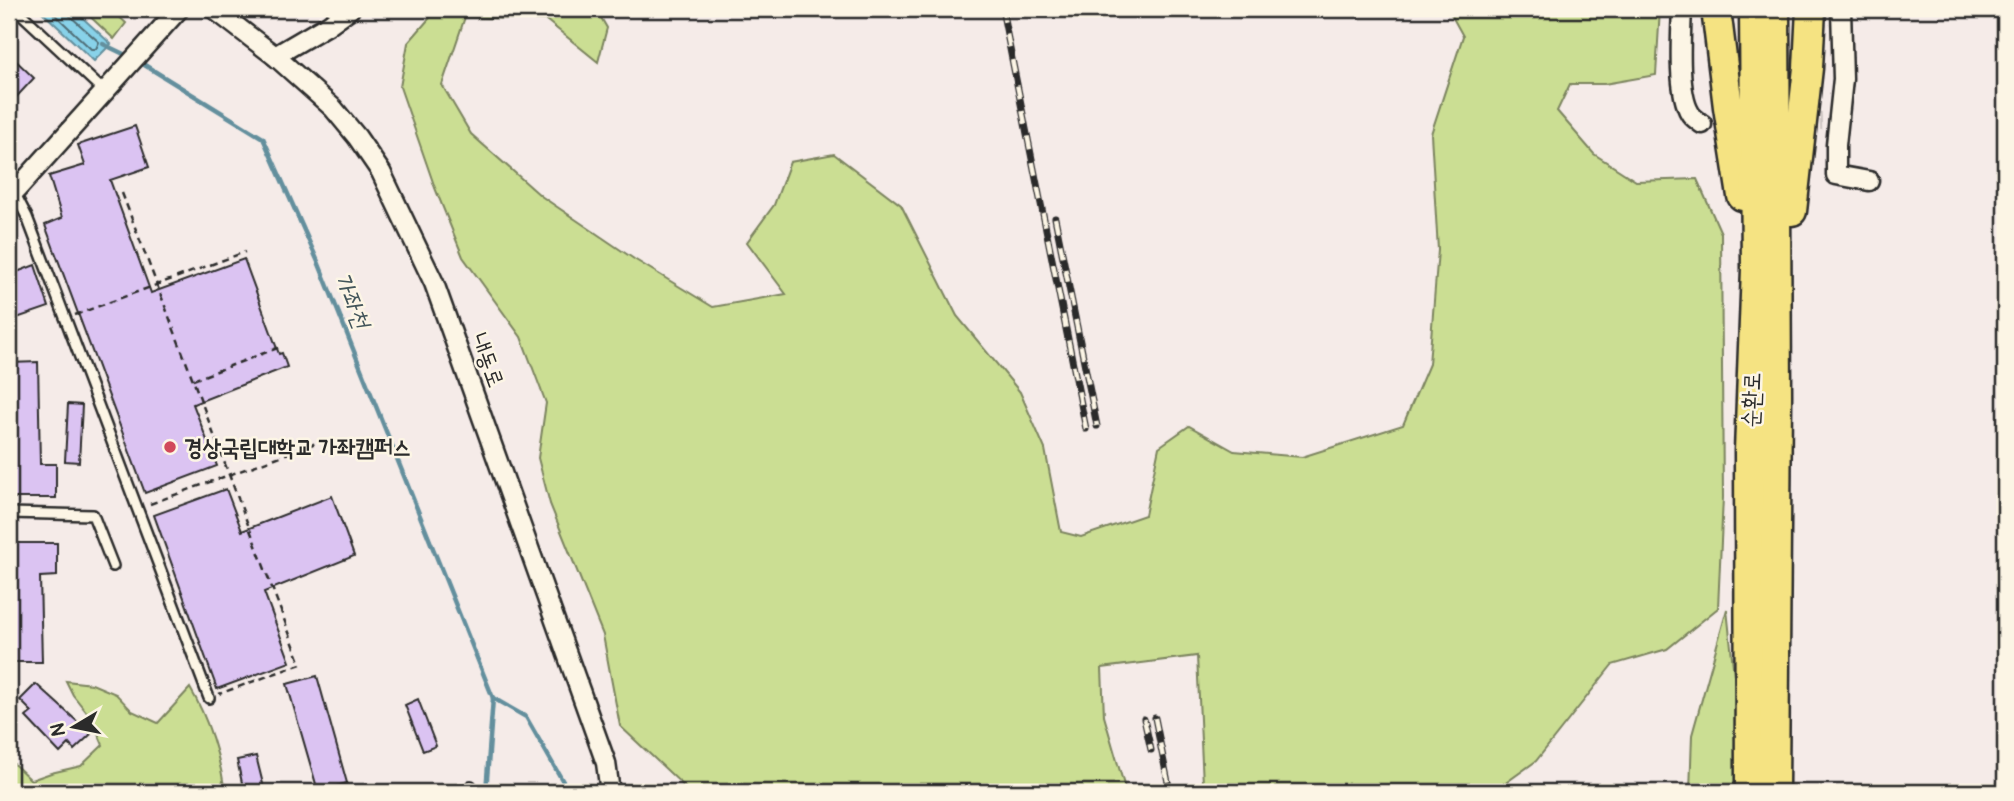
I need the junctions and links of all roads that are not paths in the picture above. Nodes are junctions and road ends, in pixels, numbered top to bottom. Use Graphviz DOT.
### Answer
graph roads {
  1 [pos="16,9"];
  2 [pos="179,9"];
  3 [pos="214,9"];
  4 [pos="350,9"];
  5 [pos="1682,9"];
  6 [pos="1716,9"];
  7 [pos="1754,9"];
  8 [pos="1775,9"];
  9 [pos="1811,9"];
  10 [pos="1841,9"];
  11 [pos="275,56"];
  12 [pos="108,90"];
  13 [pos="1702,124"];
  14 [pos="1869,181"];
  15 [pos="12,195"];
  16 [pos="1764,395"];
  17 [pos="9,513"];
  18 [pos="113,566"];
  19 [pos="209,698"];
  20 [pos="610,792"];
  21 [pos="1751,792"];
  22 [pos="1774,792"];
  1 -- 12 [label="lane"];
  2 -- 12 [label="street"];
  3 -- 11 [label="street, 내동로"];
  4 -- 11 [label="street"];
  5 -- 13 [label="street"];
  6 -- 16 [label="highway"];
  7 -- 16 [label="highway, 순환로"];
  8 -- 16 [label="highway, 순환로"];
  9 -- 16 [label="highway"];
  10 -- 14 [label="street"];
  11 -- 20 [label="street, 내동로"];
  12 -- 15 [label="street"];
  15 -- 19 [label="lane"];
  16 -- 21 [label="highway, 순환로"];
  16 -- 22 [label="highway, 순환로"];
  17 -- 18 [label="lane"];
}
